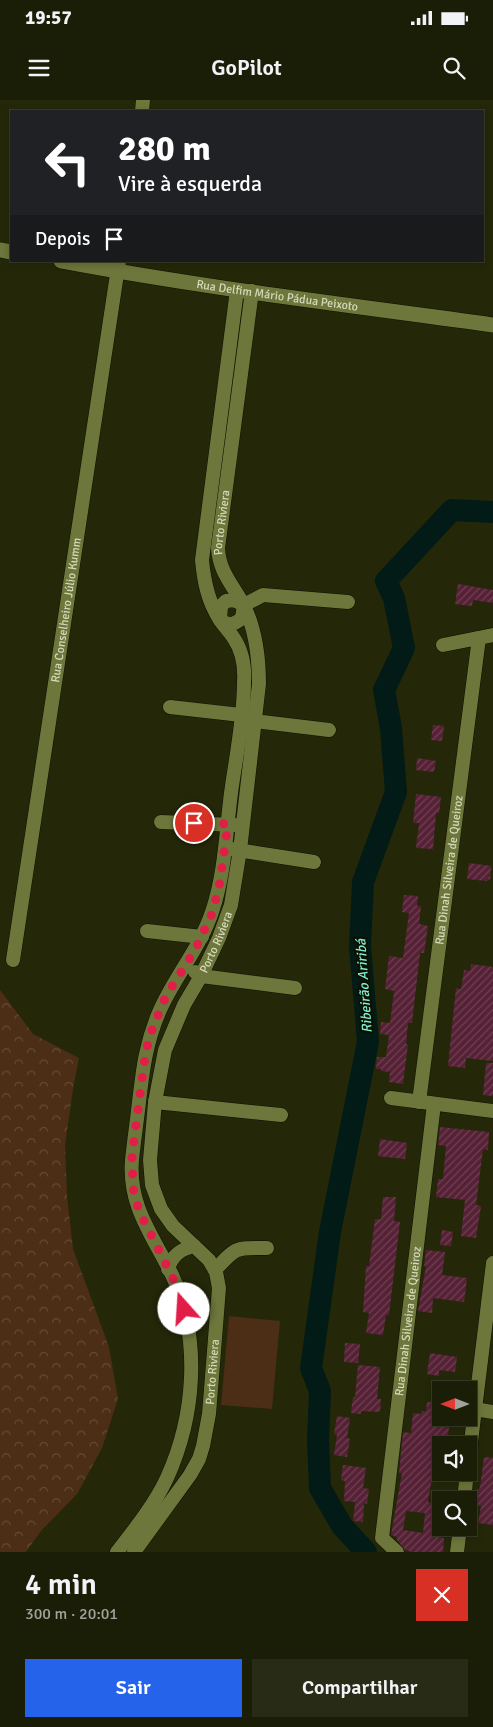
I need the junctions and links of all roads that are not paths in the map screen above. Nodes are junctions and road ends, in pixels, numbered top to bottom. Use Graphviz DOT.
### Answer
graph roads {
  1 [pos="70,262"];
  2 [pos="118,267"];
  3 [pos="244,291"];
  4 [pos="493,325"];
  5 [pos="229,349"];
  6 [pos="244,350"];
  7 [pos="211,489"];
  8 [pos="225,491"];
  9 [pos="348,602"];
  10 [pos="244,605"];
  11 [pos="220,620"];
  12 [pos="493,635"];
  13 [pos="478,638"];
  14 [pos="443,645"];
  15 [pos="170,707"];
  16 [pos="248,718"];
  17 [pos="330,730"];
  18 [pos="161,822"];
  19 [pos="228,824"];
  20 [pos="242,826"];
  21 [pos="224,849"];
  22 [pos="240,850"];
  23 [pos="314,862"];
  24 [pos="147,930"];
  25 [pos="202,937"];
  26 [pos="13,960"];
  27 [pos="185,966"];
  28 [pos="201,976"];
  29 [pos="295,988"];
  30 [pos="390,1098"];
  31 [pos="155,1102"];
  32 [pos="419,1102"];
  33 [pos="434,1104"];
  34 [pos="493,1111"];
  35 [pos="281,1115"];
  36 [pos="194,1246"];
  37 [pos="267,1248"];
  38 [pos="493,1263"];
  39 [pos="168,1269"];
  40 [pos="215,1270"];
  41 [pos="478,1385"];
  42 [pos="478,1410"];
  43 [pos="493,1412"];
  44 [pos="180,1440"];
  45 [pos="203,1446"];
  46 [pos="173,1464"];
  47 [pos="190,1476"];
  48 [pos="459,1536"];
  49 [pos="117,1552"];
  50 [pos="134,1552"];
  51 [pos="397,1552"];
  52 [pos="457,1552"];
  1 -- 2 [label="main road, Rua Delfim Mário Pádua Peixoto"];
  2 -- 3 [label="main road, Rua Delfim Mário Pádua Peixoto"];
  2 -- 26 [label="street, Rua Conselheiro Júlio Kumm"];
  3 -- 4 [label="main road, Rua Delfim Mário Pádua Peixoto"];
  3 -- 5 [label="street, Porto Riviera"];
  3 -- 6 [label="street, Porto Riviera"];
  5 -- 6 [label="street"];
  5 -- 7 [label="street, Porto Riviera"];
  6 -- 8 [label="street, Porto Riviera"];
  7 -- 8 [label="street"];
  7 -- 11 [label="street, Porto Riviera"];
  8 -- 10 [label="street, Porto Riviera"];
  9 -- 10 [label="street"];
  10 -- 11 [label="street"];
  10 -- 16 [label="street, Porto Riviera"];
  11 -- 16 [label="street, Porto Riviera"];
  12 -- 13 [label="street"];
  13 -- 14 [label="street"];
  13 -- 32 [label="street, Rua Dinah Silveira de Queiroz"];
  15 -- 16 [label="street"];
  16 -- 17 [label="street"];
  16 -- 19 [label="street, Porto Riviera"];
  16 -- 20 [label="street, Porto Riviera"];
  18 -- 19 [label="street"];
  19 -- 20 [label="street"];
  19 -- 21 [label="street, Porto Riviera"];
  20 -- 22 [label="street, Porto Riviera"];
  21 -- 22 [label="street"];
  21 -- 25 [label="street, Porto Riviera"];
  22 -- 23 [label="street"];
  22 -- 28 [label="street, Porto Riviera"];
  24 -- 25 [label="street"];
  25 -- 27 [label="street, Porto Riviera"];
  27 -- 28 [label="street"];
  27 -- 39 [label="street, Porto Riviera"];
  28 -- 29 [label="street"];
  28 -- 31 [label="street, Porto Riviera"];
  30 -- 32 [label="street"];
  31 -- 35 [label="street"];
  31 -- 36 [label="street, Porto Riviera"];
  32 -- 33 [label="street"];
  33 -- 34 [label="street"];
  33 -- 51 [label="street, Rua Dinah Silveira de Queiroz"];
  36 -- 39 [label="street"];
  36 -- 40 [label="street, Porto Riviera"];
  37 -- 40 [label="street"];
  38 -- 41 [label="street"];
  39 -- 44 [label="street, Porto Riviera"];
  40 -- 45 [label="street, Porto Riviera"];
  42 -- 43 [label="street"];
  44 -- 45 [label="street"];
  44 -- 46 [label="street, Porto Riviera"];
  45 -- 47 [label="street, Porto Riviera"];
  46 -- 47 [label="street"];
  46 -- 49 [label="street, Porto Riviera"];
  47 -- 50 [label="street, Porto Riviera"];
  48 -- 52 [label="street"];
}
